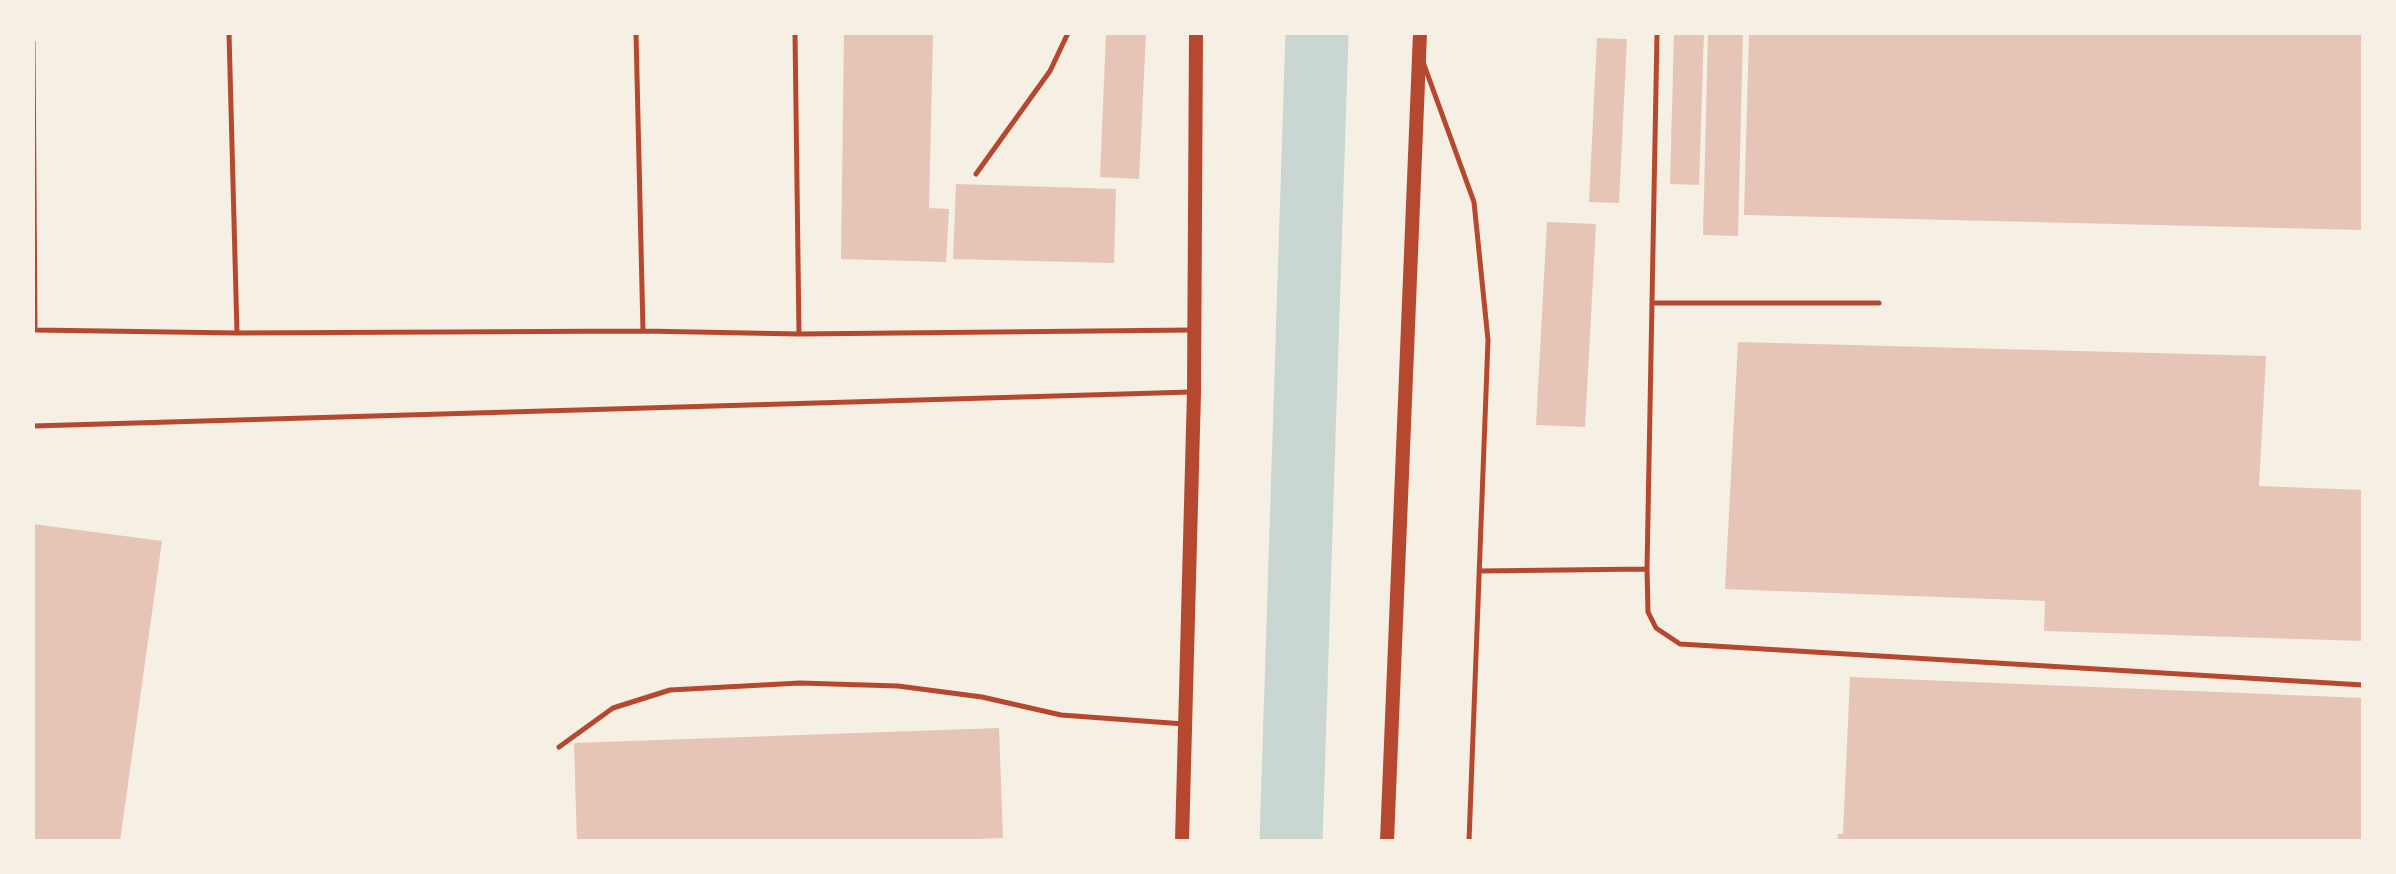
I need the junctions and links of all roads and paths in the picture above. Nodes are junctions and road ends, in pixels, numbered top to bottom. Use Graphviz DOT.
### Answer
graph roads {
  1 [pos="229,33"];
  2 [pos="636,33"];
  3 [pos="795,33"];
  4 [pos="1069,33"];
  5 [pos="1196,33"];
  6 [pos="1420,33"];
  7 [pos="1657,33"];
  8 [pos="33,42"];
  9 [pos="1420,53"];
  10 [pos="976,174"];
  11 [pos="1653,303"];
  12 [pos="1879,303"];
  13 [pos="1194,330"];
  14 [pos="643,331"];
  15 [pos="237,333"];
  16 [pos="799,334"];
  17 [pos="1194,392"];
  18 [pos="33,426"];
  19 [pos="1647,569"];
  20 [pos="1479,571"];
  21 [pos="2363,685"];
  22 [pos="1184,724"];
  23 [pos="559,747"];
  24 [pos="1182,841"];
  25 [pos="1387,841"];
  26 [pos="1469,841"];
  1 -- 15 [label="lane"];
  2 -- 14 [label="lane"];
  3 -- 16 [label="lane"];
  4 -- 10 [label="lane"];
  5 -- 13 [label="main road"];
  6 -- 9 [label="main road"];
  7 -- 11 [label="lane"];
  8 -- 15 [label="lane"];
  9 -- 20 [label="lane"];
  9 -- 25 [label="main road"];
  11 -- 12 [label="lane"];
  11 -- 19 [label="lane"];
  13 -- 16 [label="lane"];
  13 -- 17 [label="main road"];
  14 -- 15 [label="lane"];
  14 -- 16 [label="lane"];
  17 -- 18 [label="lane"];
  17 -- 22 [label="main road"];
  19 -- 20 [label="lane"];
  19 -- 21 [label="lane"];
  20 -- 26 [label="lane"];
  22 -- 23 [label="lane"];
  22 -- 24 [label="main road"];
}
